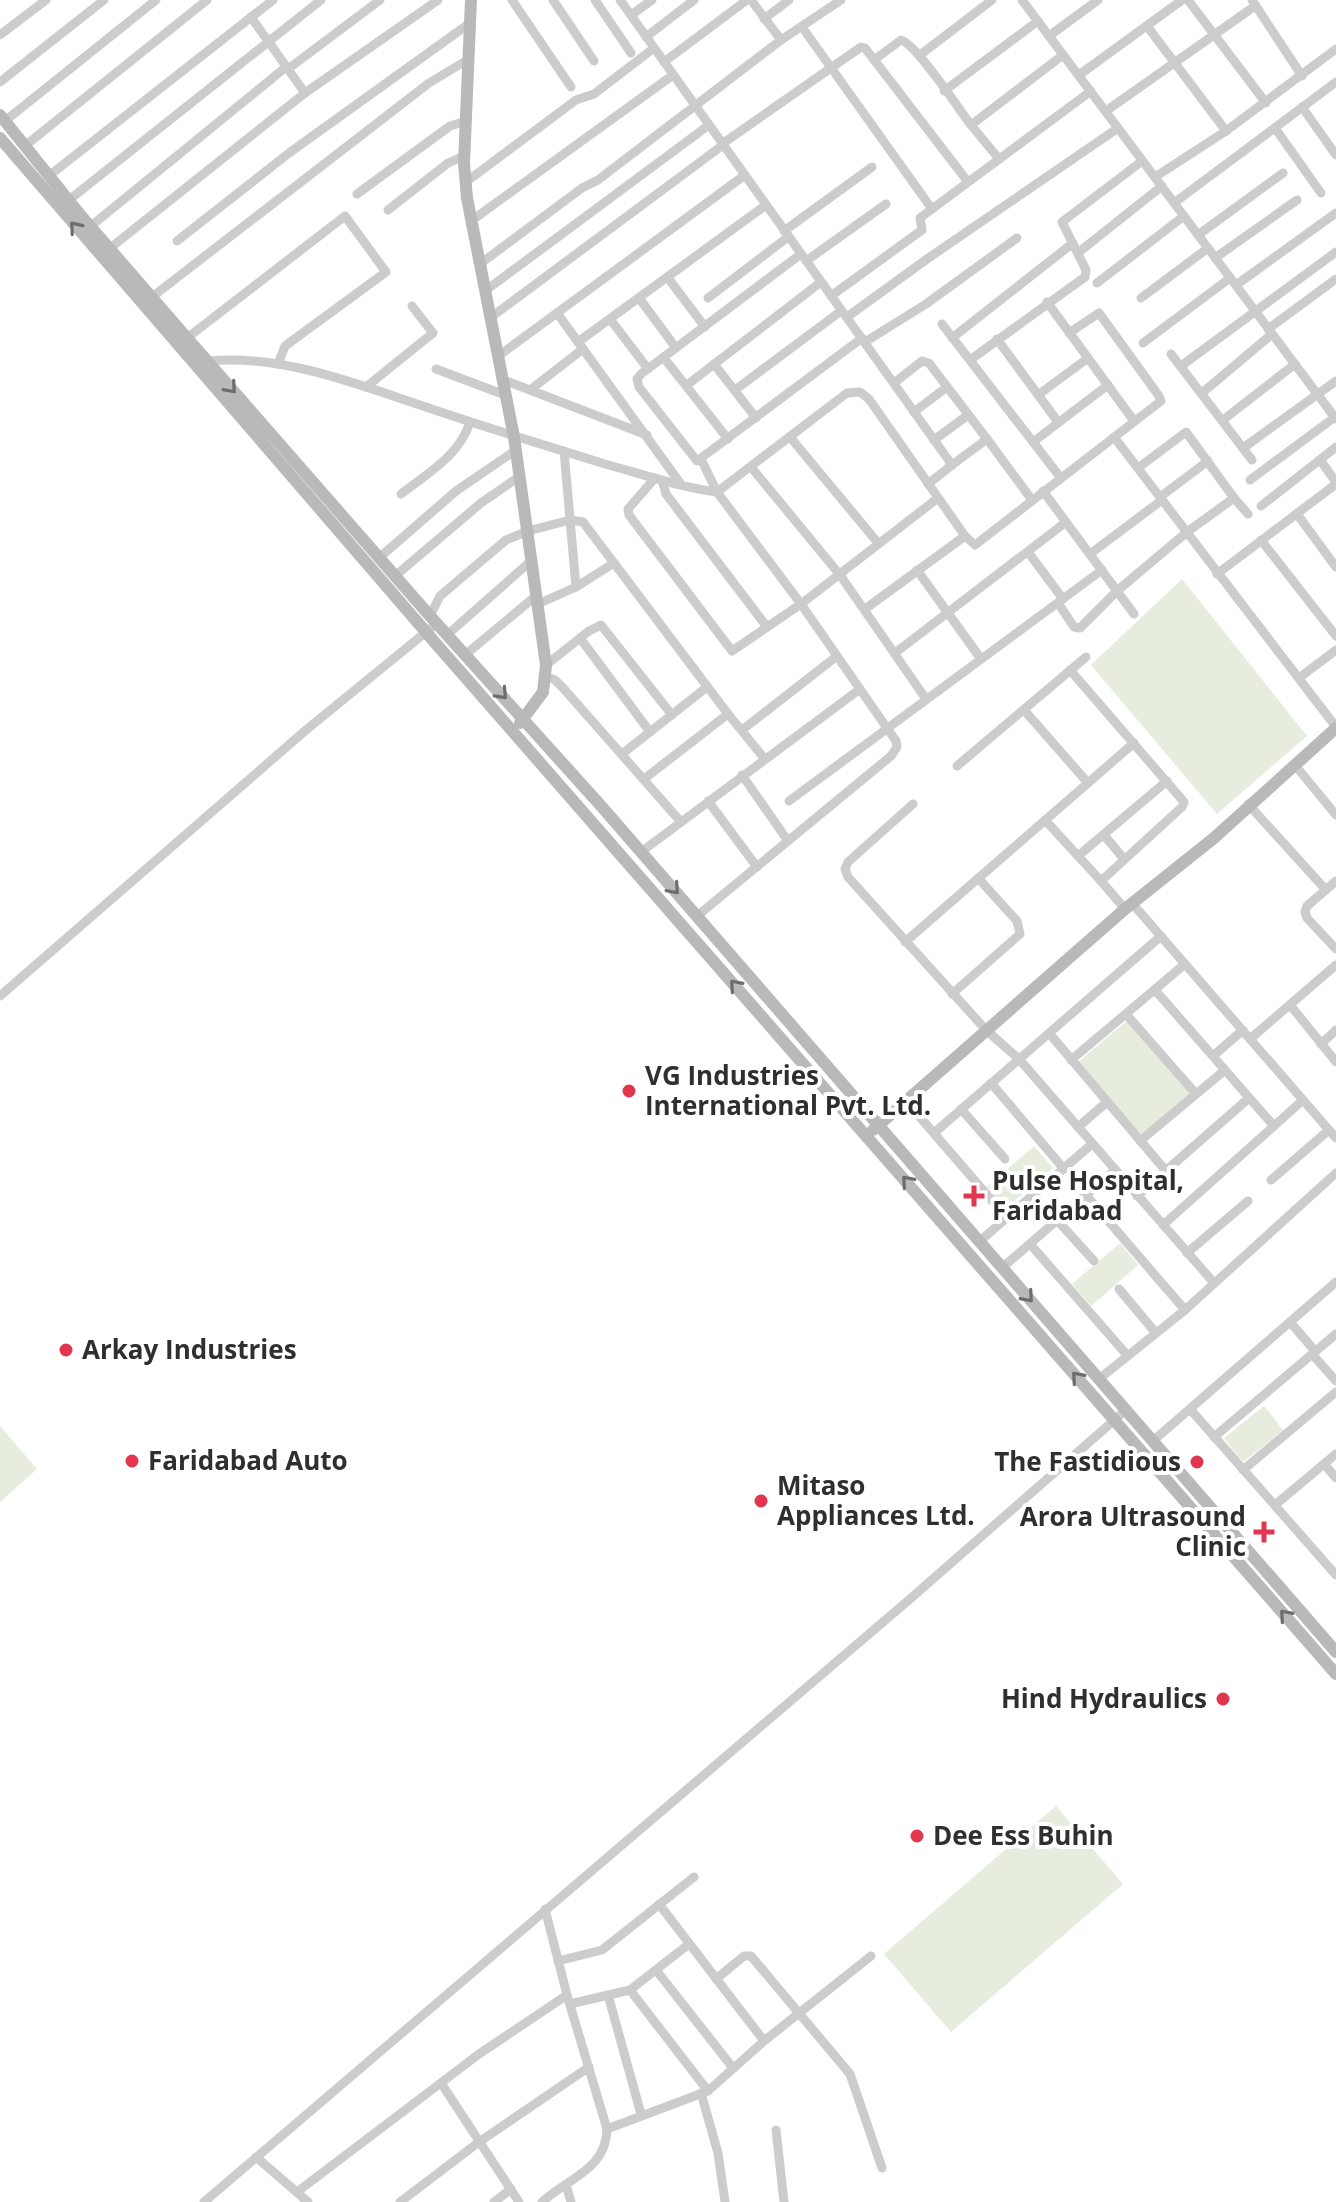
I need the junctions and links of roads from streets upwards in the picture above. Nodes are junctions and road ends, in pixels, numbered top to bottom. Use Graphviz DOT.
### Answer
graph roads {
  1 [pos="46,0"];
  2 [pos="104,0"];
  3 [pos="156,0"];
  4 [pos="207,0"];
  5 [pos="273,0"];
  6 [pos="321,0"];
  7 [pos="380,0"];
  8 [pos="438,0"];
  9 [pos="471,0"];
  10 [pos="512,0"];
  11 [pos="553,0"];
  12 [pos="595,0"];
  13 [pos="620,0"];
  14 [pos="652,0"];
  15 [pos="694,0"];
  16 [pos="749,0"];
  17 [pos="789,0"];
  18 [pos="841,0"];
  19 [pos="992,0"];
  20 [pos="1022,0"];
  21 [pos="1098,0"];
  22 [pos="1182,0"];
  23 [pos="1188,0"];
  24 [pos="1254,3"];
  25 [pos="631,15"];
  26 [pos="251,17"];
  27 [pos="764,19"];
  28 [pos="1038,21"];
  29 [pos="470,23"];
  30 [pos="1147,26"];
  31 [pos="802,27"];
  32 [pos="1215,34"];
  33 [pos="0,35"];
  34 [pos="1049,36"];
  35 [pos="646,37"];
  36 [pos="267,40"];
  37 [pos="781,40"];
  38 [pos="654,48"];
  39 [pos="1336,49"];
  40 [pos="631,53"];
  41 [pos="920,55"];
  42 [pos="1063,55"];
  43 [pos="469,59"];
  44 [pos="874,60"];
  45 [pos="594,61"];
  46 [pos="664,62"];
  47 [pos="1173,62"];
  48 [pos="287,68"];
  49 [pos="831,68"];
  50 [pos="673,75"];
  51 [pos="1079,75"];
  52 [pos="1302,76"];
  53 [pos="0,82"];
  54 [pos="1335,86"];
  55 [pos="571,87"];
  56 [pos="944,91"];
  57 [pos="1091,91"];
  58 [pos="305,93"];
  59 [pos="1266,103"];
  60 [pos="696,106"];
  61 [pos="1302,107"];
  62 [pos="1106,111"];
  63 [pos="3,118"];
  64 [pos="466,121"];
  65 [pos="709,125"];
  66 [pos="971,125"];
  67 [pos="1118,128"];
  68 [pos="1275,128"];
  69 [pos="1226,131"];
  70 [pos="0,138"];
  71 [pos="26,145"];
  72 [pos="723,145"];
  73 [pos="1336,155"];
  74 [pos="464,156"];
  75 [pos="999,159"];
  76 [pos="1142,161"];
  77 [pos="872,167"];
  78 [pos="1283,173"];
  79 [pos="50,175"];
  80 [pos="745,175"];
  81 [pos="1155,177"];
  82 [pos="466,182"];
  83 [pos="968,182"];
  84 [pos="1162,186"];
  85 [pos="1321,193"];
  86 [pos="357,194"];
  87 [pos="69,200"];
  88 [pos="1297,200"];
  89 [pos="1174,203"];
  90 [pos="886,204"];
  91 [pos="766,205"];
  92 [pos="932,209"];
  93 [pos="388,210"];
  94 [pos="1336,213"];
  95 [pos="1184,216"];
  96 [pos="471,221"];
  97 [pos="91,226"];
  98 [pos="786,234"];
  99 [pos="1198,235"];
  100 [pos="1017,238"];
  101 [pos="177,241"];
  102 [pos="1076,248"];
  103 [pos="1208,248"];
  104 [pos="109,249"];
  105 [pos="1336,252"];
  106 [pos="803,258"];
  107 [pos="1215,258"];
  108 [pos="480,264"];
  109 [pos="668,278"];
  110 [pos="1336,279"];
  111 [pos="821,282"];
  112 [pos="1233,282"];
  113 [pos="1097,283"];
  114 [pos="485,291"];
  115 [pos="831,296"];
  116 [pos="152,297"];
  117 [pos="639,298"];
  118 [pos="708,298"];
  119 [pos="1141,298"];
  120 [pos="1047,302"];
  121 [pos="412,306"];
  122 [pos="1254,310"];
  123 [pos="557,313"];
  124 [pos="844,314"];
  125 [pos="490,318"];
  126 [pos="610,319"];
  127 [pos="942,324"];
  128 [pos="705,327"];
  129 [pos="1270,331"];
  130 [pos="1069,333"];
  131 [pos="187,338"];
  132 [pos="952,338"];
  133 [pos="997,339"];
  134 [pos="864,340"];
  135 [pos="1143,343"];
  136 [pos="581,345"];
  137 [pos="676,348"];
  138 [pos="1171,354"];
  139 [pos="497,357"];
  140 [pos="664,358"];
  141 [pos="1088,358"];
  142 [pos="970,360"];
  143 [pos="207,361"];
  144 [pos="278,364"];
  145 [pos="714,364"];
  146 [pos="1295,364"];
  147 [pos="1181,366"];
  148 [pos="436,369"];
  149 [pos="648,369"];
  150 [pos="501,379"];
  151 [pos="1336,381"];
  152 [pos="894,383"];
  153 [pos="687,385"];
  154 [pos="1108,385"];
  155 [pos="366,387"];
  156 [pos="947,387"];
  157 [pos="530,390"];
  158 [pos="735,390"];
  159 [pos="1202,393"];
  160 [pos="1317,394"];
  161 [pos="505,395"];
  162 [pos="1038,395"];
  163 [pos="914,412"];
  164 [pos="968,415"];
  165 [pos="756,418"];
  166 [pos="1335,418"];
  167 [pos="1223,420"];
  168 [pos="1134,421"];
  169 [pos="470,422"];
  170 [pos="1058,422"];
  171 [pos="647,435"];
  172 [pos="790,437"];
  173 [pos="1114,437"];
  174 [pos="728,439"];
  175 [pos="987,439"];
  176 [pos="934,440"];
  177 [pos="1033,442"];
  178 [pos="515,444"];
  179 [pos="1336,447"];
  180 [pos="1243,448"];
  181 [pos="564,451"];
  182 [pos="701,459"];
  183 [pos="1252,460"];
  184 [pos="1208,461"];
  185 [pos="1323,464"];
  186 [pos="952,465"];
  187 [pos="751,467"];
  188 [pos="1138,468"];
  189 [pos="520,476"];
  190 [pos="1060,477"];
  191 [pos="658,479"];
  192 [pos="1250,480"];
  193 [pos="680,483"];
  194 [pos="1336,483"];
  195 [pos="928,484"];
  196 [pos="1043,491"];
  197 [pos="717,492"];
  198 [pos="401,494"];
  199 [pos="938,498"];
  200 [pos="1161,498"];
  201 [pos="1234,498"];
  202 [pos="1032,500"];
  203 [pos="1261,506"];
  204 [pos="1248,514"];
  205 [pos="1297,514"];
  206 [pos="570,520"];
  207 [pos="1066,522"];
  208 [pos="528,531"];
  209 [pos="1187,532"];
  210 [pos="965,536"];
  211 [pos="1261,540"];
  212 [pos="878,543"];
  213 [pos="1028,552"];
  214 [pos="1090,554"];
  215 [pos="379,558"];
  216 [pos="532,560"];
  217 [pos="614,563"];
  218 [pos="1336,567"];
  219 [pos="917,570"];
  220 [pos="1102,570"];
  221 [pos="1217,574"];
  222 [pos="840,575"];
  223 [pos="395,576"];
  224 [pos="576,587"];
  225 [pos="1117,591"];
  226 [pos="538,599"];
  227 [pos="1060,601"];
  228 [pos="801,604"];
  229 [pos="865,609"];
  230 [pos="947,613"];
  231 [pos="1134,614"];
  232 [pos="431,623"];
  233 [pos="767,627"];
  234 [pos="447,635"];
  235 [pos="1336,636"];
  236 [pos="580,638"];
  237 [pos="1336,650"];
  238 [pos="895,653"];
  239 [pos="465,655"];
  240 [pos="837,656"];
  241 [pos="1086,657"];
  242 [pos="981,659"];
  243 [pos="1070,670"];
  244 [pos="546,671"];
  245 [pos="1299,678"];
  246 [pos="707,687"];
  247 [pos="860,689"];
  248 [pos="926,699"];
  249 [pos="1024,710"];
  250 [pos="728,714"];
  251 [pos="672,715"];
  252 [pos="525,719"];
  253 [pos="887,728"];
  254 [pos="1336,728"];
  255 [pos="512,730"];
  256 [pos="742,730"];
  257 [pos="650,732"];
  258 [pos="1134,743"];
  259 [pos="622,754"];
  260 [pos="764,758"];
  261 [pos="1294,764"];
  262 [pos="957,766"];
  263 [pos="742,775"];
  264 [pos="644,779"];
  265 [pos="1167,781"];
  266 [pos="1088,783"];
  267 [pos="708,801"];
  268 [pos="789,801"];
  269 [pos="913,804"];
  270 [pos="1248,804"];
  271 [pos="1336,815"];
  272 [pos="1045,820"];
  273 [pos="681,822"];
  274 [pos="1104,835"];
  275 [pos="788,841"];
  276 [pos="641,852"];
  277 [pos="1078,856"];
  278 [pos="1124,859"];
  279 [pos="757,867"];
  280 [pos="978,878"];
  281 [pos="1101,881"];
  282 [pos="1336,881"];
  283 [pos="1326,890"];
  284 [pos="1128,906"];
  285 [pos="697,916"];
  286 [pos="1161,936"];
  287 [pos="905,942"];
  288 [pos="1336,949"];
  289 [pos="1185,964"];
  290 [pos="1336,965"];
  291 [pos="1155,990"];
  292 [pos="952,994"];
  293 [pos="0,996"];
  294 [pos="1291,1006"];
  295 [pos="1126,1014"];
  296 [pos="986,1030"];
  297 [pos="1243,1030"];
  298 [pos="1336,1030"];
  299 [pos="1049,1033"];
  300 [pos="1250,1039"];
  301 [pos="1321,1044"];
  302 [pos="1213,1056"];
  303 [pos="1019,1059"];
  304 [pos="1071,1060"];
  305 [pos="1336,1062"];
  306 [pos="1225,1070"];
  307 [pos="991,1083"];
  308 [pos="1196,1094"];
  309 [pos="1249,1098"];
  310 [pos="1303,1100"];
  311 [pos="906,1101"];
  312 [pos="1107,1102"];
  313 [pos="961,1109"];
  314 [pos="879,1125"];
  315 [pos="1274,1126"];
  316 [pos="1078,1127"];
  317 [pos="934,1133"];
  318 [pos="1332,1134"];
  319 [pos="867,1135"];
  320 [pos="1140,1141"];
  321 [pos="1092,1144"];
  322 [pos="1005,1159"];
  323 [pos="1064,1169"];
  324 [pos="1115,1170"];
  325 [pos="1166,1171"];
  326 [pos="1336,1173"];
  327 [pos="1271,1180"];
  328 [pos="1086,1195"];
  329 [pos="1137,1196"];
  330 [pos="1248,1201"];
  331 [pos="1007,1218"];
  332 [pos="1057,1220"];
  333 [pos="1163,1225"];
  334 [pos="980,1241"];
  335 [pos="1030,1244"];
  336 [pos="1187,1253"];
  337 [pos="1094,1261"];
  338 [pos="1003,1267"];
  339 [pos="1336,1282"];
  340 [pos="1214,1283"];
  341 [pos="1119,1289"];
  342 [pos="1185,1310"];
  343 [pos="1290,1322"];
  344 [pos="1155,1332"];
  345 [pos="1336,1334"];
  346 [pos="1314,1353"];
  347 [pos="1127,1355"];
  348 [pos="1099,1379"];
  349 [pos="1336,1381"];
  350 [pos="1336,1392"];
  351 [pos="1123,1405"];
  352 [pos="1190,1409"];
  353 [pos="1111,1414"];
  354 [pos="1214,1437"];
  355 [pos="1154,1440"];
  356 [pos="1336,1454"];
  357 [pos="1324,1464"];
  358 [pos="1243,1470"];
  359 [pos="1336,1478"];
  360 [pos="1275,1505"];
  361 [pos="1336,1575"];
  362 [pos="1336,1652"];
  363 [pos="1336,1674"];
  364 [pos="694,1877"];
  365 [pos="659,1904"];
  366 [pos="545,1909"];
  367 [pos="689,1944"];
  368 [pos="871,1956"];
  369 [pos="558,1961"];
  370 [pos="656,1970"];
  371 [pos="716,1979"];
  372 [pos="630,1990"];
  373 [pos="608,1995"];
  374 [pos="569,1999"];
  375 [pos="799,2014"];
  376 [pos="764,2041"];
  377 [pos="589,2067"];
  378 [pos="733,2068"];
  379 [pos="441,2083"];
  380 [pos="704,2092"];
  381 [pos="641,2114"];
  382 [pos="607,2129"];
  383 [pos="776,2130"];
  384 [pos="479,2142"];
  385 [pos="256,2157"];
  386 [pos="882,2168"];
  387 [pos="566,2185"];
  388 [pos="511,2189"];
  389 [pos="297,2192"];
  390 [pos="204,2202"];
  391 [pos="306,2202"];
  392 [pos="400,2202"];
  393 [pos="494,2202"];
  394 [pos="519,2202"];
  395 [pos="542,2202"];
  396 [pos="571,2202"];
  397 [pos="725,2202"];
  398 [pos="784,2202"];
  1 -- 33 [label="street"];
  2 -- 53 [label="street"];
  3 -- 63 [label="street"];
  4 -- 71 [label="street"];
  5 -- 26 [label="street"];
  6 -- 36 [label="street"];
  7 -- 48 [label="street"];
  8 -- 58 [label="street"];
  9 -- 29 [label="street"];
  10 -- 55 [label="street"];
  11 -- 45 [label="street"];
  12 -- 40 [label="street"];
  13 -- 25 [label="street"];
  14 -- 25 [label="street"];
  15 -- 35 [label="street"];
  16 -- 27 [label="street"];
  16 -- 46 [label="street"];
  17 -- 27 [label="street"];
  18 -- 31 [label="street"];
  19 -- 41 [label="street"];
  20 -- 28 [label="street"];
  21 -- 34 [label="street"];
  22 -- 30 [label="street"];
  23 -- 32 [label="street"];
  24 -- 32 [label="street"];
  24 -- 52 [label="street"];
  25 -- 35 [label="street"];
  26 -- 36 [label="street"];
  26 -- 79 [label="street"];
  27 -- 37 [label="street"];
  28 -- 34 [label="street"];
  28 -- 56 [label="street"];
  29 -- 43 [label="street"];
  29 -- 101 [label="street"];
  30 -- 47 [label="street"];
  30 -- 51 [label="street"];
  31 -- 37 [label="street"];
  31 -- 49 [label="street"];
  32 -- 47 [label="street"];
  32 -- 59 [label="street"];
  34 -- 42 [label="street"];
  35 -- 38 [label="street"];
  36 -- 48 [label="street"];
  36 -- 87 [label="street"];
  37 -- 60 [label="street"];
  38 -- 46 [label="street"];
  38 -- 82 [label="street"];
  39 -- 52 [label="street"];
  41 -- 44 [label="street"];
  41 -- 56 [label="street"];
  42 -- 51 [label="street"];
  42 -- 66 [label="street"];
  43 -- 64 [label="street"];
  43 -- 116 [label="street"];
  44 -- 49 [label="street"];
  44 -- 83 [label="street"];
  46 -- 50 [label="street"];
  47 -- 62 [label="street"];
  47 -- 69 [label="street"];
  48 -- 58 [label="street"];
  48 -- 97 [label="street"];
  49 -- 72 [label="street"];
  49 -- 92 [label="street"];
  50 -- 60 [label="street"];
  50 -- 96 [label="street"];
  51 -- 57 [label="street"];
  52 -- 59 [label="street"];
  54 -- 61 [label="street"];
  56 -- 66 [label="street"];
  57 -- 62 [label="street"];
  57 -- 75 [label="street"];
  58 -- 104 [label="street"];
  59 -- 69 [label="street"];
  60 -- 65 [label="street"];
  60 -- 108 [label="street"];
  61 -- 68 [label="street"];
  61 -- 73 [label="street"];
  62 -- 67 [label="street"];
  63 -- 71 [label="street"];
  64 -- 74 [label="street"];
  64 -- 86 [label="street"];
  65 -- 72 [label="street"];
  65 -- 114 [label="street"];
  66 -- 75 [label="street"];
  67 -- 76 [label="street"];
  67 -- 124 [label="street"];
  68 -- 85 [label="street"];
  68 -- 89 [label="street"];
  69 -- 81 [label="street"];
  232 -- 70 [label="street, one-way"];
  71 -- 79 [label="street"];
  72 -- 80 [label="street"];
  72 -- 125 [label="street"];
  74 -- 82 [label="street"];
  74 -- 93 [label="street"];
  75 -- 83 [label="street"];
  76 -- 81 [label="street"];
  76 -- 102 [label="street"];
  77 -- 98 [label="street"];
  78 -- 99 [label="street"];
  79 -- 87 [label="street"];
  80 -- 91 [label="street"];
  80 -- 123 [label="street"];
  81 -- 84 [label="street"];
  82 -- 96 [label="street"];
  83 -- 92 [label="street"];
  84 -- 89 [label="street"];
  84 -- 102 [label="street"];
  87 -- 97 [label="street"];
  88 -- 107 [label="street"];
  89 -- 95 [label="street"];
  90 -- 106 [label="street"];
  91 -- 98 [label="street"];
  91 -- 109 [label="street"];
  92 -- 115 [label="street"];
  94 -- 112 [label="street"];
  95 -- 99 [label="street"];
  95 -- 113 [label="street"];
  96 -- 108 [label="street"];
  97 -- 104 [label="street"];
  98 -- 106 [label="street"];
  98 -- 118 [label="street"];
  99 -- 103 [label="street"];
  100 -- 134 [label="street"];
  102 -- 120 [label="street"];
  102 -- 132 [label="street"];
  103 -- 107 [label="street"];
  103 -- 119 [label="street"];
  104 -- 116 [label="street"];
  105 -- 122 [label="street"];
  106 -- 111 [label="street"];
  106 -- 128 [label="street"];
  107 -- 112 [label="street"];
  108 -- 114 [label="street"];
  109 -- 117 [label="street"];
  109 -- 128 [label="street"];
  110 -- 129 [label="street"];
  111 -- 115 [label="street"];
  111 -- 145 [label="street"];
  112 -- 122 [label="street"];
  112 -- 135 [label="street"];
  114 -- 125 [label="street"];
  115 -- 124 [label="street"];
  116 -- 131 [label="street"];
  117 -- 126 [label="street"];
  117 -- 137 [label="street"];
  120 -- 130 [label="street"];
  120 -- 133 [label="street"];
  121 -- 155 [label="street"];
  122 -- 129 [label="street"];
  122 -- 147 [label="street"];
  123 -- 136 [label="street"];
  123 -- 139 [label="street"];
  124 -- 134 [label="street"];
  124 -- 158 [label="street"];
  125 -- 139 [label="street"];
  126 -- 136 [label="street"];
  126 -- 149 [label="street"];
  127 -- 132 [label="street"];
  128 -- 137 [label="street"];
  129 -- 146 [label="street"];
  129 -- 159 [label="street"];
  130 -- 141 [label="street"];
  130 -- 168 [label="street"];
  131 -- 143 [label="street"];
  131 -- 144 [label="street"];
  132 -- 142 [label="street"];
  133 -- 142 [label="street"];
  133 -- 162 [label="street"];
  134 -- 152 [label="street"];
  134 -- 165 [label="street"];
  136 -- 157 [label="street"];
  136 -- 171 [label="street"];
  137 -- 140 [label="street"];
  138 -- 147 [label="street"];
  139 -- 150 [label="street"];
  140 -- 149 [label="street"];
  140 -- 153 [label="street"];
  141 -- 154 [label="street"];
  141 -- 162 [label="street"];
  142 -- 177 [label="street"];
  143 -- 144 [label="street"];
  143 -- 215 [label="street, one-way"];
  144 -- 155 [label="street"];
  145 -- 153 [label="street"];
  145 -- 158 [label="street"];
  146 -- 160 [label="street"];
  146 -- 167 [label="street"];
  147 -- 159 [label="street"];
  148 -- 161 [label="street"];
  149 -- 182 [label="street"];
  150 -- 157 [label="street"];
  150 -- 161 [label="street"];
  151 -- 160 [label="street"];
  152 -- 156 [label="street"];
  152 -- 163 [label="street"];
  153 -- 174 [label="street"];
  154 -- 168 [label="street"];
  154 -- 170 [label="street"];
  155 -- 169 [label="street"];
  156 -- 163 [label="street"];
  156 -- 164 [label="street"];
  157 -- 171 [label="street"];
  158 -- 165 [label="street"];
  159 -- 167 [label="street"];
  160 -- 166 [label="street"];
  160 -- 180 [label="street"];
  161 -- 178 [label="street"];
  162 -- 170 [label="street"];
  163 -- 176 [label="street"];
  164 -- 175 [label="street"];
  164 -- 176 [label="street"];
  165 -- 174 [label="street"];
  166 -- 192 [label="street"];
  167 -- 180 [label="street"];
  168 -- 173 [label="street"];
  169 -- 178 [label="street"];
  169 -- 198 [label="street"];
  170 -- 177 [label="street"];
  171 -- 193 [label="street"];
  172 -- 187 [label="street"];
  172 -- 195 [label="street"];
  172 -- 212 [label="street"];
  173 -- 188 [label="street"];
  173 -- 190 [label="street"];
  174 -- 182 [label="street"];
  175 -- 186 [label="street"];
  175 -- 202 [label="street"];
  176 -- 186 [label="street"];
  177 -- 190 [label="street"];
  178 -- 181 [label="street"];
  178 -- 189 [label="street"];
  178 -- 215 [label="street"];
  179 -- 203 [label="street"];
  180 -- 183 [label="street"];
  181 -- 191 [label="street"];
  181 -- 206 [label="street"];
  182 -- 197 [label="street"];
  184 -- 188 [label="street"];
  184 -- 200 [label="street"];
  184 -- 201 [label="street"];
  185 -- 194 [label="street"];
  186 -- 195 [label="street"];
  187 -- 197 [label="street"];
  187 -- 222 [label="street"];
  188 -- 200 [label="street"];
  189 -- 208 [label="street"];
  189 -- 223 [label="street"];
  190 -- 196 [label="street"];
  191 -- 193 [label="street"];
  191 -- 233 [label="street"];
  191 -- 233 [label="street"];
  193 -- 197 [label="street"];
  194 -- 205 [label="street"];
  195 -- 199 [label="street"];
  196 -- 202 [label="street"];
  196 -- 207 [label="street"];
  197 -- 228 [label="street"];
  199 -- 210 [label="street"];
  199 -- 212 [label="street"];
  200 -- 209 [label="street"];
  200 -- 214 [label="street"];
  201 -- 204 [label="street"];
  201 -- 209 [label="street"];
  202 -- 210 [label="street"];
  205 -- 211 [label="street"];
  205 -- 218 [label="street"];
  206 -- 208 [label="street"];
  206 -- 217 [label="street"];
  206 -- 224 [label="street"];
  207 -- 213 [label="street"];
  207 -- 214 [label="street"];
  208 -- 216 [label="street"];
  208 -- 232 [label="street"];
  209 -- 221 [label="street"];
  209 -- 225 [label="street"];
  210 -- 219 [label="street"];
  211 -- 221 [label="street"];
  211 -- 235 [label="street"];
  212 -- 222 [label="street"];
  213 -- 227 [label="street"];
  213 -- 230 [label="street"];
  214 -- 220 [label="street"];
  215 -- 223 [label="street"];
  216 -- 226 [label="street"];
  216 -- 234 [label="street"];
  217 -- 224 [label="street"];
  217 -- 246 [label="street"];
  219 -- 229 [label="street"];
  219 -- 230 [label="street"];
  220 -- 225 [label="street"];
  220 -- 227 [label="street"];
  221 -- 245 [label="street"];
  222 -- 228 [label="street"];
  222 -- 229 [label="street"];
  223 -- 232 [label="street"];
  224 -- 226 [label="street"];
  225 -- 227 [label="street"];
  225 -- 231 [label="street"];
  226 -- 239 [label="street"];
  226 -- 244 [label="street"];
  227 -- 242 [label="street"];
  228 -- 233 [label="street"];
  228 -- 240 [label="street"];
  229 -- 238 [label="street"];
  230 -- 238 [label="street"];
  230 -- 242 [label="street"];
  232 -- 234 [label="street"];
  232 -- 255 [label="street"];
  232 -- 293 [label="street"];
  234 -- 239 [label="street"];
  236 -- 244 [label="street"];
  236 -- 251 [label="street"];
  236 -- 257 [label="street"];
  237 -- 245 [label="street"];
  238 -- 248 [label="street"];
  239 -- 252 [label="street, one-way"];
  240 -- 247 [label="street"];
  240 -- 256 [label="street"];
  241 -- 243 [label="street"];
  242 -- 248 [label="street"];
  243 -- 249 [label="street"];
  243 -- 258 [label="street"];
  244 -- 252 [label="street"];
  244 -- 259 [label="street"];
  245 -- 254 [label="street"];
  246 -- 250 [label="street"];
  246 -- 251 [label="street"];
  247 -- 253 [label="street"];
  247 -- 260 [label="street"];
  248 -- 253 [label="street"];
  249 -- 262 [label="street"];
  249 -- 266 [label="street"];
  250 -- 256 [label="street"];
  250 -- 264 [label="street"];
  251 -- 257 [label="street"];
  252 -- 255 [label="street"];
  252 -- 276 [label="street"];
  253 -- 268 [label="street"];
  253 -- 275 [label="street"];
  254 -- 261 [label="street"];
  319 -- 255 [label="street, one-way"];
  256 -- 260 [label="street"];
  257 -- 259 [label="street"];
  258 -- 265 [label="street"];
  258 -- 266 [label="street"];
  259 -- 264 [label="street"];
  260 -- 263 [label="street"];
  261 -- 270 [label="street"];
  261 -- 271 [label="street"];
  263 -- 267 [label="street"];
  263 -- 275 [label="street"];
  264 -- 273 [label="street"];
  265 -- 274 [label="street"];
  265 -- 278 [label="street"];
  266 -- 272 [label="street"];
  267 -- 273 [label="street"];
  267 -- 279 [label="street"];
  269 -- 287 [label="street"];
  270 -- 283 [label="street"];
  270 -- 284 [label="street"];
  272 -- 277 [label="street"];
  272 -- 280 [label="street"];
  273 -- 276 [label="street"];
  274 -- 277 [label="street"];
  274 -- 278 [label="street"];
  275 -- 279 [label="street"];
  276 -- 285 [label="street, one-way"];
  277 -- 281 [label="street"];
  278 -- 281 [label="street"];
  279 -- 285 [label="street"];
  280 -- 287 [label="street"];
  280 -- 292 [label="street"];
  281 -- 284 [label="street"];
  282 -- 283 [label="street"];
  283 -- 288 [label="street"];
  284 -- 286 [label="street"];
  284 -- 296 [label="street"];
  285 -- 314 [label="street"];
  286 -- 289 [label="street"];
  286 -- 299 [label="street"];
  287 -- 292 [label="street"];
  289 -- 291 [label="street"];
  289 -- 297 [label="street"];
  290 -- 294 [label="street"];
  291 -- 295 [label="street"];
  291 -- 302 [label="street"];
  292 -- 296 [label="street"];
  294 -- 300 [label="street"];
  294 -- 301 [label="street"];
  295 -- 304 [label="street"];
  295 -- 308 [label="street"];
  296 -- 303 [label="street"];
  296 -- 311 [label="street"];
  297 -- 300 [label="street"];
  297 -- 302 [label="street"];
  298 -- 301 [label="street"];
  299 -- 303 [label="street"];
  299 -- 304 [label="street"];
  300 -- 310 [label="street"];
  301 -- 305 [label="street"];
  302 -- 306 [label="street"];
  303 -- 307 [label="street"];
  303 -- 316 [label="street"];
  304 -- 312 [label="street"];
  306 -- 308 [label="street"];
  306 -- 309 [label="street"];
  307 -- 313 [label="street"];
  307 -- 323 [label="street"];
  308 -- 320 [label="street"];
  309 -- 315 [label="street"];
  309 -- 325 [label="street"];
  310 -- 315 [label="street"];
  310 -- 318 [label="street"];
  311 -- 314 [label="street"];
  311 -- 317 [label="street"];
  312 -- 316 [label="street"];
  312 -- 320 [label="street"];
  313 -- 317 [label="street"];
  313 -- 322 [label="street"];
  314 -- 319 [label="street"];
  314 -- 334 [label="street"];
  315 -- 333 [label="street"];
  316 -- 321 [label="street"];
  317 -- 331 [label="street"];
  318 -- 327 [label="street"];
  353 -- 319 [label="street, one-way"];
  320 -- 325 [label="street"];
  321 -- 323 [label="street"];
  321 -- 324 [label="street"];
  323 -- 331 [label="street"];
  324 -- 328 [label="street"];
  324 -- 329 [label="street"];
  325 -- 329 [label="street"];
  326 -- 340 [label="street"];
  328 -- 332 [label="street"];
  328 -- 342 [label="street"];
  329 -- 333 [label="street"];
  330 -- 336 [label="street"];
  331 -- 334 [label="street"];
  332 -- 335 [label="street"];
  332 -- 337 [label="street"];
  333 -- 336 [label="street"];
  334 -- 338 [label="street"];
  335 -- 338 [label="street"];
  335 -- 347 [label="street"];
  336 -- 340 [label="street"];
  338 -- 348 [label="street, one-way"];
  339 -- 343 [label="street"];
  340 -- 342 [label="street"];
  341 -- 344 [label="street"];
  342 -- 344 [label="street"];
  343 -- 346 [label="street"];
  343 -- 352 [label="street"];
  344 -- 347 [label="street"];
  345 -- 346 [label="street"];
  346 -- 349 [label="street"];
  346 -- 354 [label="street"];
  347 -- 348 [label="street"];
  348 -- 351 [label="street"];
  350 -- 358 [label="street"];
  351 -- 353 [label="street"];
  351 -- 355 [label="street"];
  352 -- 354 [label="street"];
  352 -- 355 [label="street"];
  363 -- 353 [label="street, one-way"];
  353 -- 366 [label="street"];
  354 -- 358 [label="street"];
  355 -- 362 [label="street"];
  356 -- 357 [label="street"];
  357 -- 359 [label="street"];
  357 -- 360 [label="street"];
  358 -- 360 [label="street"];
  360 -- 361 [label="street"];
  364 -- 365 [label="street"];
  365 -- 367 [label="street"];
  365 -- 369 [label="street"];
  366 -- 369 [label="street"];
  366 -- 385 [label="street"];
  367 -- 370 [label="street"];
  367 -- 371 [label="street"];
  368 -- 375 [label="street"];
  369 -- 374 [label="street"];
  370 -- 372 [label="street"];
  370 -- 378 [label="street"];
  371 -- 375 [label="street"];
  371 -- 376 [label="street"];
  372 -- 373 [label="street"];
  372 -- 380 [label="street"];
  373 -- 374 [label="street"];
  373 -- 381 [label="street"];
  374 -- 377 [label="street"];
  374 -- 379 [label="street"];
  375 -- 376 [label="street"];
  375 -- 386 [label="street"];
  376 -- 378 [label="street"];
  377 -- 382 [label="street"];
  377 -- 384 [label="street"];
  378 -- 380 [label="street"];
  379 -- 384 [label="street"];
  379 -- 389 [label="street"];
  380 -- 381 [label="street"];
  380 -- 397 [label="street"];
  381 -- 382 [label="street"];
  382 -- 387 [label="street"];
  383 -- 398 [label="street"];
  384 -- 388 [label="street"];
  384 -- 392 [label="street"];
  385 -- 389 [label="street"];
  385 -- 390 [label="street"];
  387 -- 395 [label="street"];
  387 -- 396 [label="street"];
  388 -- 393 [label="street"];
  388 -- 394 [label="street"];
  389 -- 391 [label="street"];
}
